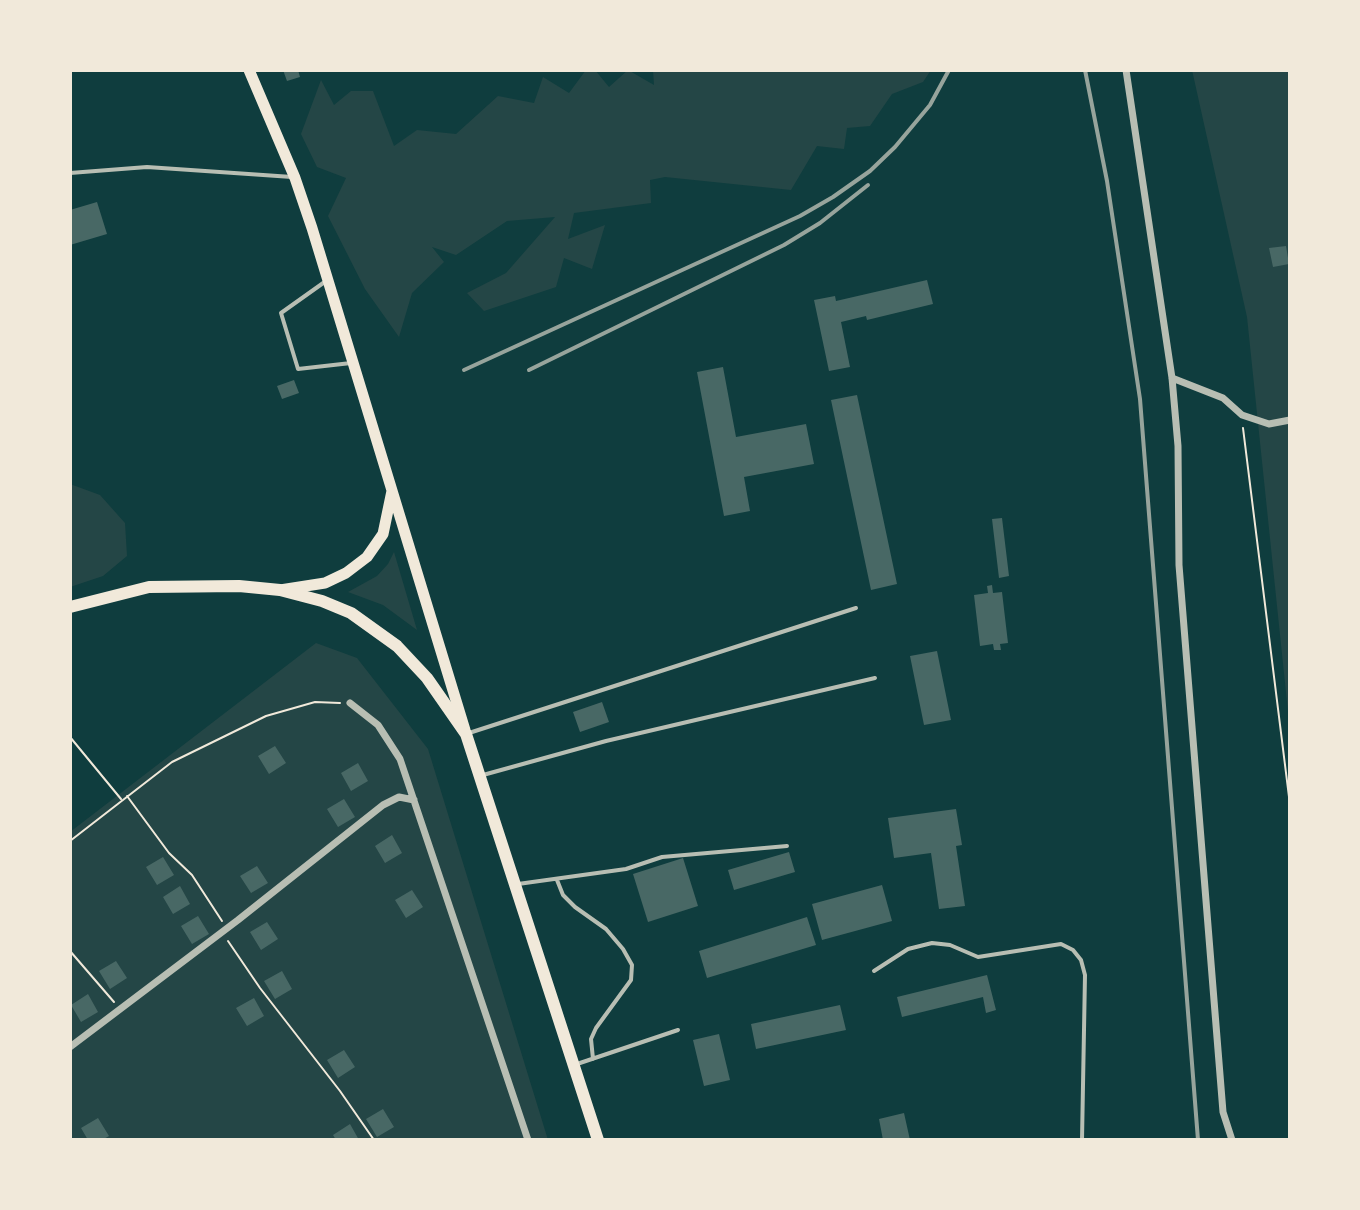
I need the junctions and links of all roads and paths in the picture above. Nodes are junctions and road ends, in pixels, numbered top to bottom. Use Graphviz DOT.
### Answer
graph roads {
  1 [pos="249,70"];
  2 [pos="1126,70"];
  3 [pos="70,173"];
  4 [pos="295,178"];
  5 [pos="328,279"];
  6 [pos="354,363"];
  7 [pos="1172,378"];
  8 [pos="1242,415"];
  9 [pos="1290,420"];
  10 [pos="392,491"];
  11 [pos="280,590"];
  12 [pos="70,607"];
  13 [pos="856,608"];
  14 [pos="875,678"];
  15 [pos="350,703"];
  16 [pos="466,734"];
  17 [pos="70,737"];
  18 [pos="481,776"];
  19 [pos="127,796"];
  20 [pos="122,800"];
  21 [pos="414,800"];
  22 [pos="1290,805"];
  23 [pos="70,841"];
  24 [pos="787,846"];
  25 [pos="557,880"];
  26 [pos="516,884"];
  27 [pos="224,930"];
  28 [pos="70,951"];
  29 [pos="874,971"];
  30 [pos="120,1009"];
  31 [pos="678,1030"];
  32 [pos="70,1047"];
  33 [pos="593,1059"];
  34 [pos="575,1065"];
  35 [pos="374,1140"];
  36 [pos="528,1140"];
  37 [pos="598,1140"];
  38 [pos="1082,1140"];
  39 [pos="1232,1140"];
  1 -- 4 [label="main road"];
  2 -- 7 [label="street"];
  3 -- 4 [label="lane"];
  4 -- 5 [label="main road"];
  5 -- 6 [label="main road"];
  5 -- 6 [label="lane"];
  6 -- 10 [label="main road"];
  7 -- 8 [label="street"];
  7 -- 39 [label="street"];
  8 -- 9 [label="street"];
  8 -- 22 [label="path"];
  10 -- 11 [label="main road"];
  10 -- 16 [label="main road"];
  11 -- 12 [label="highway"];
  11 -- 16 [label="highway"];
  13 -- 16 [label="lane"];
  14 -- 18 [label="lane"];
  15 -- 19 [label="path"];
  15 -- 21 [label="street"];
  16 -- 18 [label="highway"];
  17 -- 20 [label="path"];
  18 -- 26 [label="highway"];
  19 -- 20 [label="path"];
  19 -- 27 [label="path"];
  20 -- 23 [label="path"];
  21 -- 27 [label="street"];
  21 -- 36 [label="street"];
  24 -- 25 [label="lane"];
  25 -- 26 [label="lane"];
  25 -- 33 [label="lane"];
  26 -- 34 [label="highway"];
  27 -- 30 [label="street"];
  27 -- 35 [label="path"];
  28 -- 30 [label="path"];
  29 -- 38 [label="lane"];
  30 -- 32 [label="street"];
  31 -- 33 [label="lane"];
  33 -- 34 [label="lane"];
  34 -- 37 [label="highway"];
}
